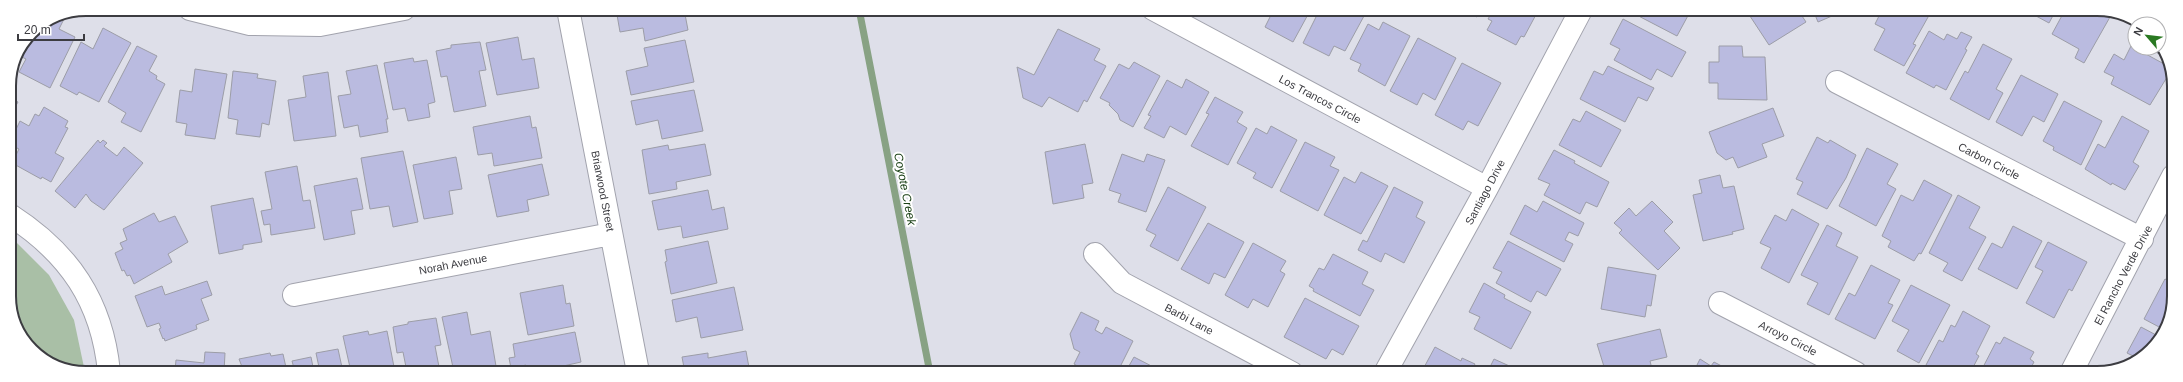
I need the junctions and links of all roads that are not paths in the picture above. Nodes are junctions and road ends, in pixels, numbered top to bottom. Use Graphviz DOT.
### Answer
graph roads {
  1 [pos="218,16"];
  2 [pos="367,16"];
  3 [pos="569,16"];
  4 [pos="1166,16"];
  5 [pos="1578,16"];
  6 [pos="1837,82"];
  7 [pos="1487,188"];
  8 [pos="2167,188"];
  9 [pos="16,219"];
  10 [pos="612,234"];
  11 [pos="2142,239"];
  12 [pos="1095,254"];
  13 [pos="294,295"];
  14 [pos="1720,303"];
  15 [pos="108,366"];
  16 [pos="637,366"];
  17 [pos="1279,366"];
  18 [pos="1389,366"];
  19 [pos="1842,366"];
  20 [pos="2075,366"];
  1 -- 2 [label="street"];
  3 -- 10 [label="street, Briarwood Street"];
  4 -- 7 [label="street, Los Trancos Circle"];
  5 -- 7 [label="street, Santiago Drive"];
  6 -- 11 [label="street, Carbon Circle"];
  7 -- 18 [label="street, Santiago Drive"];
  8 -- 11 [label="street, El Rancho Verde Drive"];
  9 -- 15 [label="street"];
  10 -- 13 [label="street, Norah Avenue"];
  10 -- 16 [label="street, Briarwood Street"];
  11 -- 20 [label="street, El Rancho Verde Drive"];
  12 -- 17 [label="street, Barbi Lane"];
  14 -- 19 [label="street, Arroyo Circle"];
}
